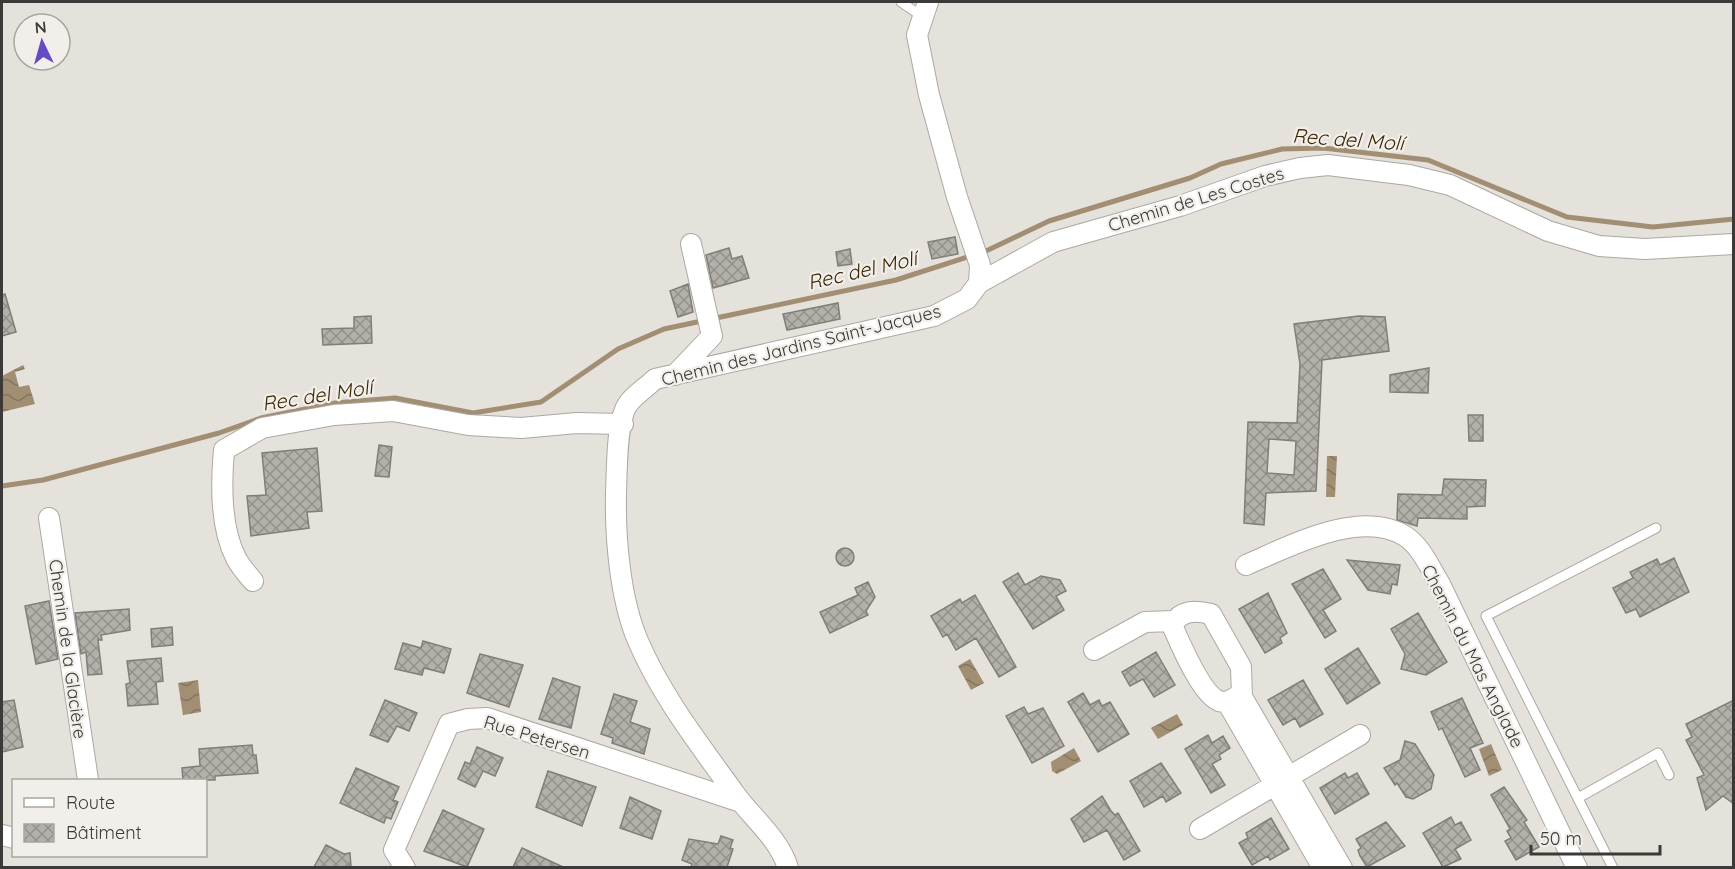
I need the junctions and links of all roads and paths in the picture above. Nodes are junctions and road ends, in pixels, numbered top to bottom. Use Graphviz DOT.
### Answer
graph roads {
  1 [pos="901,2"];
  2 [pos="926,9"];
  3 [pos="692,244"];
  4 [pos="1734,244"];
  5 [pos="978,264"];
  6 [pos="675,375"];
  7 [pos="622,424"];
  8 [pos="48,518"];
  9 [pos="1656,528"];
  10 [pos="1246,565"];
  11 [pos="253,581"];
  12 [pos="1174,621"];
  13 [pos="1094,650"];
  14 [pos="1234,698"];
  15 [pos="1360,735"];
  16 [pos="1669,776"];
  17 [pos="88,779"];
  18 [pos="1282,781"];
  19 [pos="1578,798"];
  20 [pos="741,802"];
  21 [pos="1200,829"];
  22 [pos="405,867"];
  23 [pos="788,867"];
  24 [pos="1323,867"];
  25 [pos="1342,867"];
  26 [pos="1577,867"];
  27 [pos="1613,867"];
  1 -- 2 [label="lane"];
  2 -- 5 [label="street"];
  3 -- 6 [label="street"];
  4 -- 5 [label="street, Chemin de Les Costes"];
  5 -- 6 [label="street, Chemin des Jardins Saint-Jacques"];
  6 -- 7 [label="street, Chemin des Jardins Saint-Jacques"];
  7 -- 11 [label="street"];
  7 -- 20 [label="street, Chemin des Jardins Saint-Jacques"];
  8 -- 17 [label="street, Chemin de la Glacière"];
  9 -- 19 [label="lane"];
  10 -- 26 [label="street, Chemin du Mas Anglade"];
  12 -- 13 [label="street"];
  12 -- 14 [label="street"];
  12 -- 14 [label="street"];
  14 -- 18 [label="street"];
  15 -- 18 [label="street"];
  16 -- 19 [label="lane"];
  18 -- 21 [label="street"];
  18 -- 24 [label="street"];
  18 -- 25 [label="street"];
  19 -- 27 [label="lane"];
  20 -- 22 [label="street, Rue Petersen"];
  20 -- 23 [label="street, Chemin des Jardins Saint-Jacques"];
}
